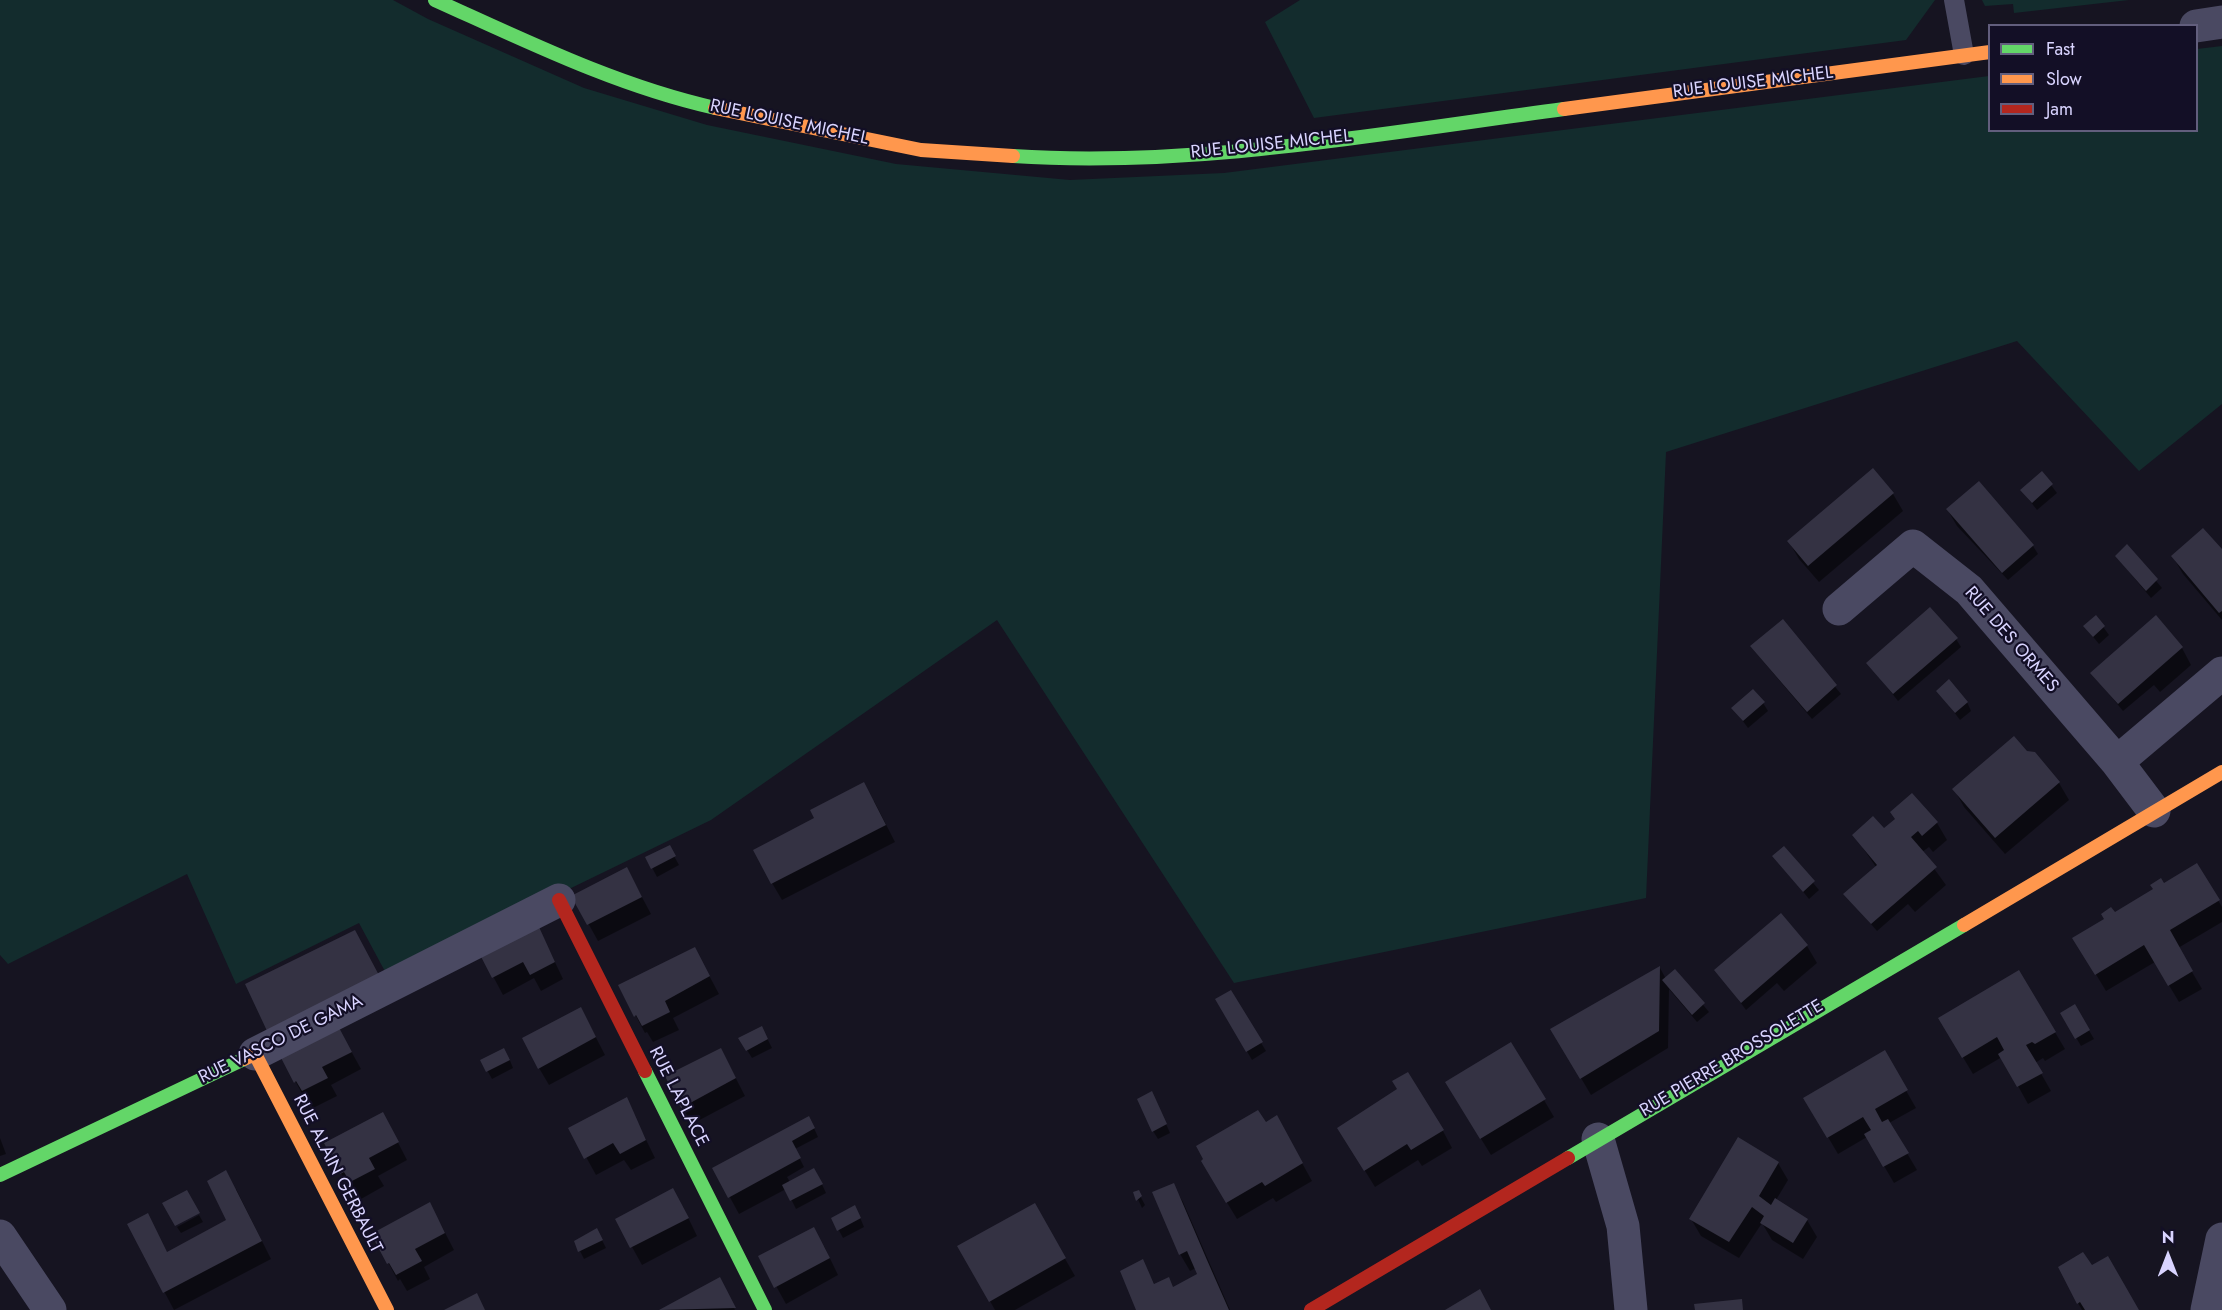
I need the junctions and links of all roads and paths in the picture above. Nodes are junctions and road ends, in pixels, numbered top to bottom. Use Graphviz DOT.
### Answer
graph roads {
  1 [pos="435,0"];
  2 [pos="1954,0"];
  3 [pos="2222,22"];
  4 [pos="2198,26"];
  5 [pos="1988,52"];
  6 [pos="1964,55"];
  7 [pos="1839,609"];
  8 [pos="2222,672"];
  9 [pos="2117,762"];
  10 [pos="2222,772"];
  11 [pos="2154,811"];
  12 [pos="559,900"];
  13 [pos="255,1054"];
  14 [pos="1598,1139"];
  15 [pos="0,1175"];
  16 [pos="0,1236"];
  17 [pos="2222,1239"];
  18 [pos="50,1310"];
  19 [pos="387,1310"];
  20 [pos="765,1310"];
  21 [pos="1311,1310"];
  22 [pos="1631,1310"];
  23 [pos="2207,1310"];
  1 -- 6 [label="street, RUE LOUISE MICHEL"];
  2 -- 6 [label="lane"];
  3 -- 4 [label="street"];
  5 -- 6 [label="street, RUE LOUISE MICHEL"];
  7 -- 9 [label="street, RUE DES ORMES"];
  8 -- 9 [label="street"];
  9 -- 11 [label="street"];
  10 -- 11 [label="street, RUE PIERRE BROSSOLETTE"];
  11 -- 14 [label="street, RUE PIERRE BROSSOLETTE"];
  12 -- 13 [label="street, RUE VASCO DE GAMA"];
  12 -- 20 [label="street, RUE LAPLACE"];
  13 -- 15 [label="street, RUE VASCO DE GAMA"];
  13 -- 19 [label="street, RUE ALAIN GERBAULT"];
  14 -- 21 [label="street, RUE PIERRE BROSSOLETTE"];
  14 -- 22 [label="street"];
  16 -- 18 [label="street"];
  17 -- 23 [label="street"];
}
